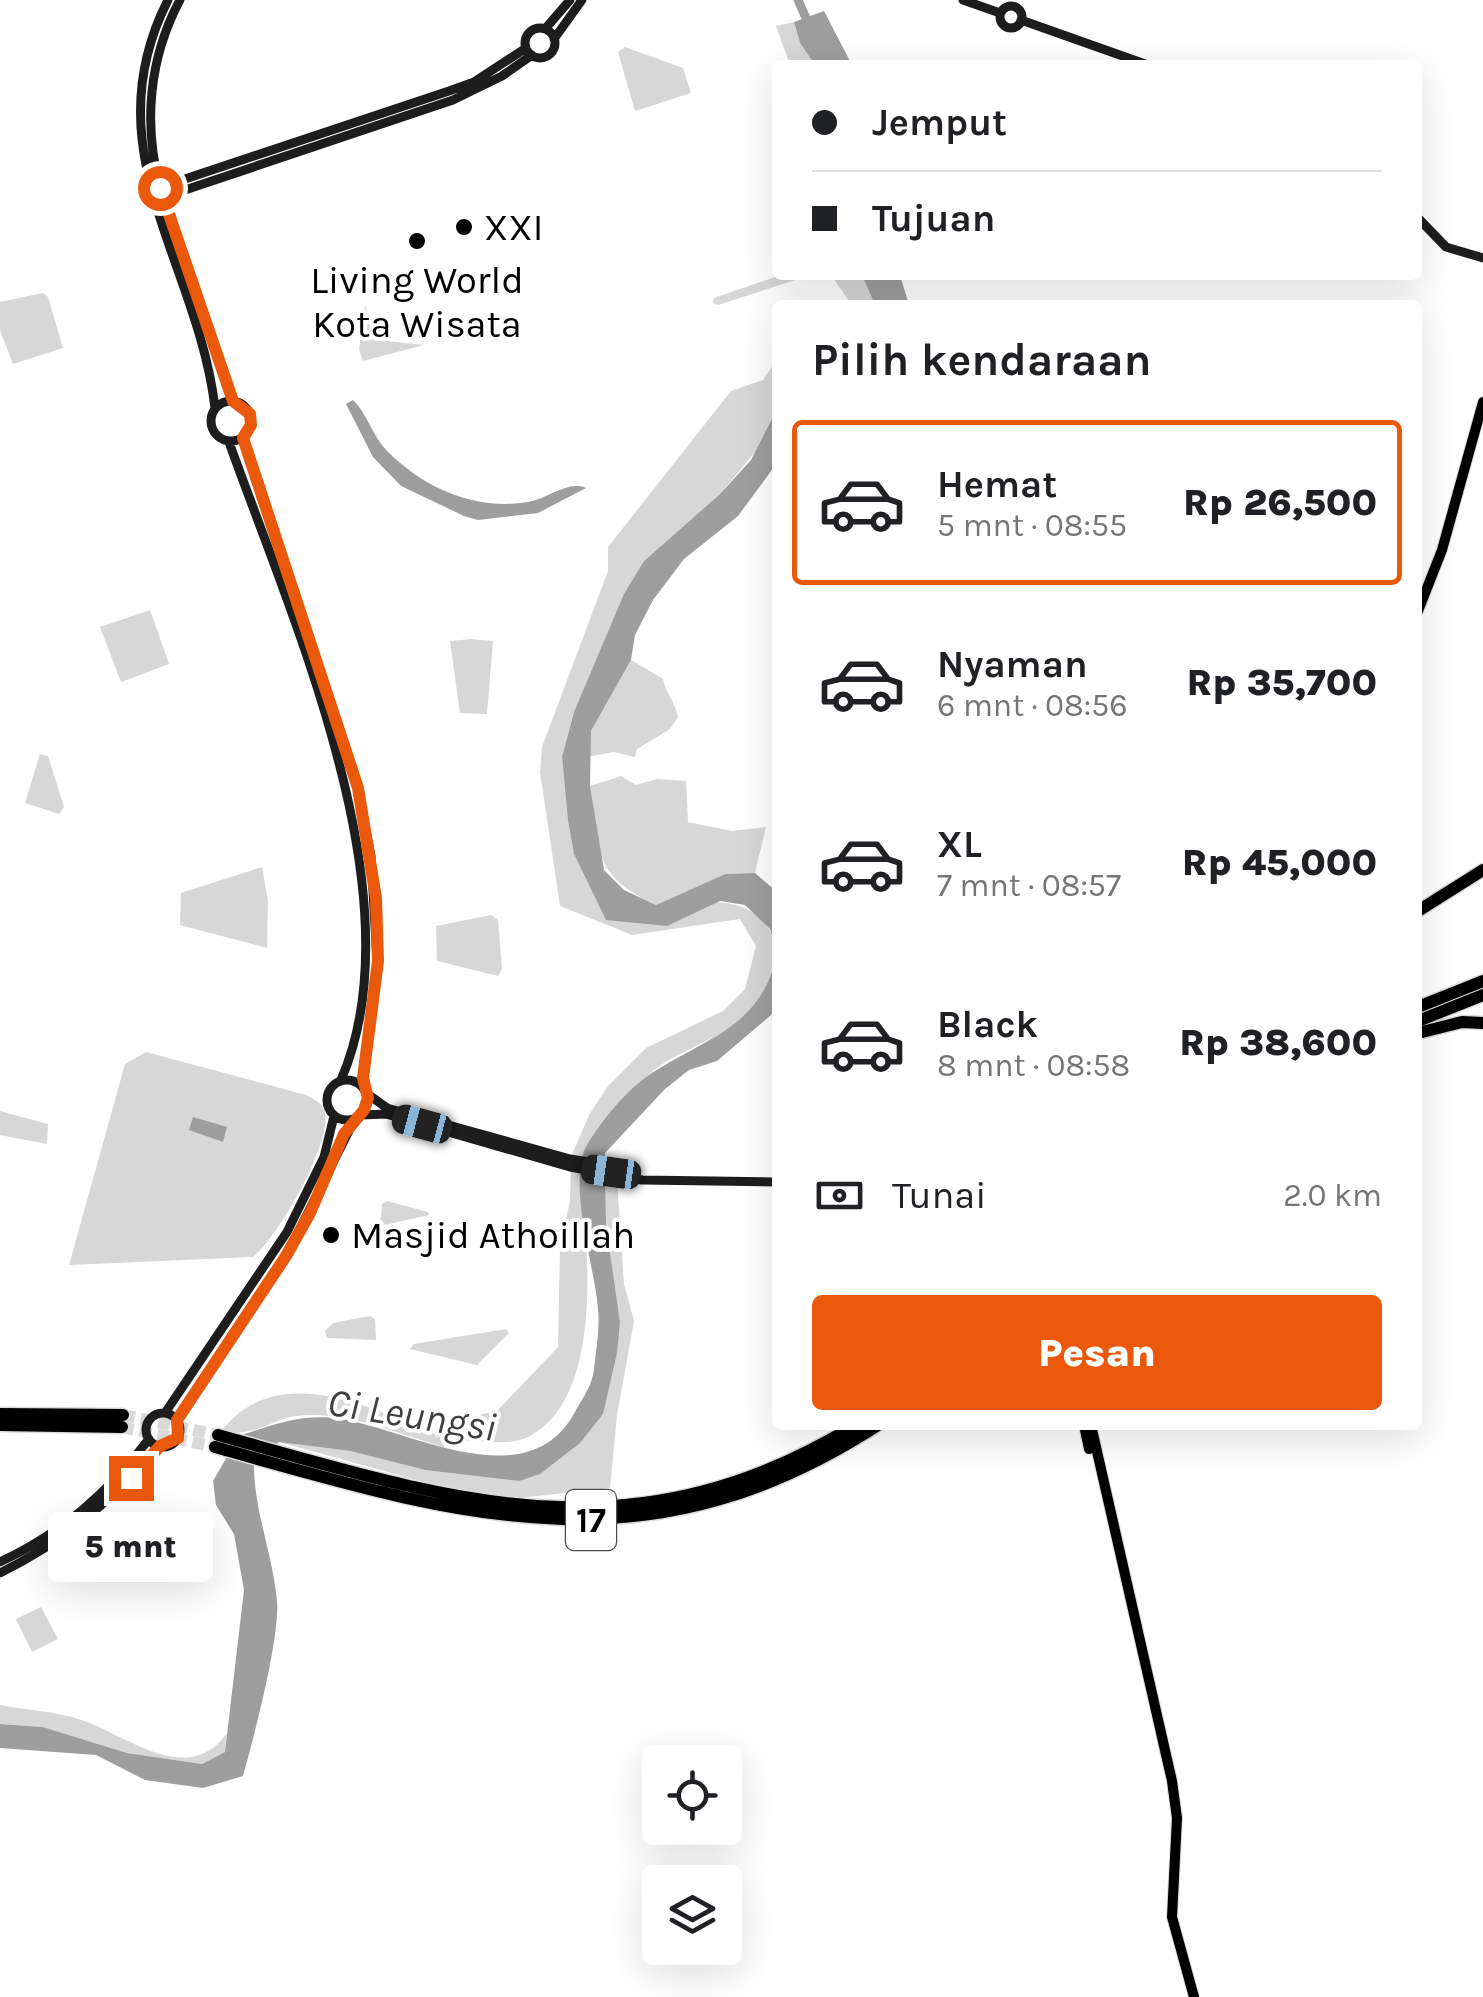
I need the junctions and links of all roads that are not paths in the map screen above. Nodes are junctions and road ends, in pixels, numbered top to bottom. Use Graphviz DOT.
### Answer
graph roads {
  1 [pos="168,0"];
  2 [pos="180,0"];
  3 [pos="570,0"];
  4 [pos="582,0"];
  5 [pos="963,0"];
  6 [pos="180,16"];
  7 [pos="545,29"];
  8 [pos="554,39"];
  9 [pos="529,52"];
  10 [pos="153,54"];
  11 [pos="1134,60"];
  12 [pos="408,110"];
  13 [pos="1422,222"];
  14 [pos="1483,258"];
  15 [pos="233,401"];
  16 [pos="1483,402"];
  17 [pos="215,408"];
  18 [pos="243,438"];
  19 [pos="229,442"];
  20 [pos="1422,601"];
  21 [pos="358,788"];
  22 [pos="346,792"];
  23 [pos="1483,866"];
  24 [pos="1422,900"];
  25 [pos="1422,908"];
  26 [pos="1483,978"];
  27 [pos="1483,995"];
  28 [pos="1422,1006"];
  29 [pos="1422,1018"];
  30 [pos="1483,1023"];
  31 [pos="1422,1033"];
  32 [pos="342,1080"];
  33 [pos="364,1090"];
  34 [pos="334,1116"];
  35 [pos="358,1117"];
  36 [pos="579,1164"];
  37 [pos="772,1182"];
  38 [pos="260,1285"];
  39 [pos="165,1413"];
  40 [pos="0,1414"];
  41 [pos="177,1420"];
  42 [pos="0,1425"];
  43 [pos="848,1430"];
  44 [pos="870,1430"];
  45 [pos="1088,1430"];
  46 [pos="149,1439"];
  47 [pos="216,1440"];
  48 [pos="160,1446"];
  49 [pos="292,1462"];
  50 [pos="0,1562"];
  51 [pos="0,1573"];
  52 [pos="1194,1997"];
  1 -- 10 [label="street"];
  2 -- 6 [label="street"];
  2 -- 10 [label="street"];
  3 -- 7 [label="street"];
  4 -- 8 [label="street"];
  5 -- 11 [label="street"];
  7 -- 8 [label="street"];
  7 -- 9 [label="street"];
  8 -- 9 [label="street"];
  9 -- 12 [label="street"];
  10 -- 15 [label="street"];
  10 -- 17 [label="street"];
  12 -- 12 [label="street"];
  13 -- 14 [label="street"];
  15 -- 17 [label="street"];
  15 -- 18 [label="street"];
  16 -- 20 [label="main road"];
  17 -- 19 [label="street"];
  18 -- 19 [label="street"];
  18 -- 21 [label="street"];
  19 -- 22 [label="street"];
  21 -- 22 [label="street"];
  21 -- 33 [label="street"];
  22 -- 32 [label="street"];
  23 -- 24 [label="highway"];
  23 -- 25 [label="highway"];
  26 -- 28 [label="highway"];
  27 -- 29 [label="highway"];
  30 -- 31 [label="highway"];
  32 -- 33 [label="street"];
  32 -- 34 [label="street"];
  33 -- 35 [label="street"];
  33 -- 36 [label="street"];
  34 -- 35 [label="street"];
  34 -- 38 [label="street"];
  35 -- 36 [label="street"];
  35 -- 38 [label="street"];
  36 -- 37 [label="street"];
  38 -- 39 [label="street"];
  38 -- 41 [label="street"];
  39 -- 41 [label="street"];
  39 -- 46 [label="street"];
  40 -- 42 [label="highway"];
  41 -- 48 [label="street"];
  43 -- 49 [label="highway, 17"];
  44 -- 49 [label="highway, 17"];
  45 -- 52 [label="main road"];
  46 -- 48 [label="street"];
  46 -- 50 [label="street"];
  47 -- 49 [label="highway, 17"];
  48 -- 51 [label="street"];
}
